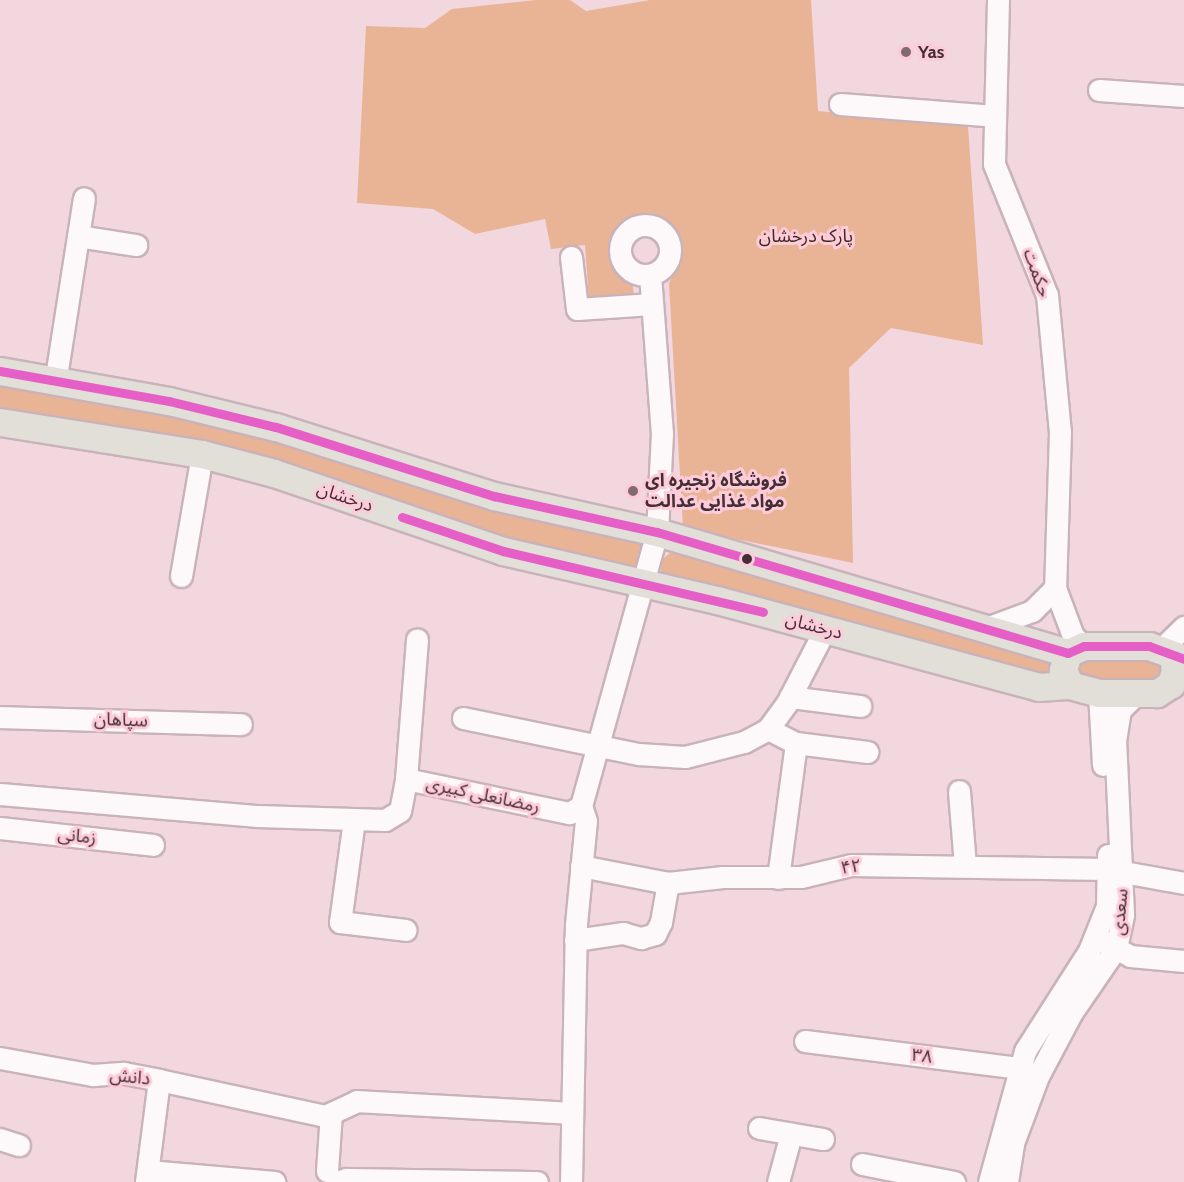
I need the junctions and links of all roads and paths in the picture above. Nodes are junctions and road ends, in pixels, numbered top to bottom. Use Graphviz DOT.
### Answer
graph roads {
  1 [pos="998,0"];
  2 [pos="1099,90"];
  3 [pos="1184,96"];
  4 [pos="840,104"];
  5 [pos="995,116"];
  6 [pos="84,198"];
  7 [pos="78,236"];
  8 [pos="136,245"];
  9 [pos="571,257"];
  10 [pos="650,276"];
  11 [pos="652,304"];
  12 [pos="0,371"];
  13 [pos="55,383"];
  14 [pos="0,422"];
  15 [pos="202,454"];
  16 [pos="657,532"];
  17 [pos="181,576"];
  18 [pos="641,582"];
  19 [pos="1055,588"];
  20 [pos="1184,627"];
  21 [pos="986,628"];
  22 [pos="825,629"];
  23 [pos="417,639"];
  24 [pos="1076,649"];
  25 [pos="1173,654"];
  26 [pos="1070,685"];
  27 [pos="1099,693"];
  28 [pos="1146,693"];
  29 [pos="1184,694"];
  30 [pos="790,697"];
  31 [pos="860,706"];
  32 [pos="0,717"];
  33 [pos="463,718"];
  34 [pos="241,724"];
  35 [pos="768,729"];
  36 [pos="796,743"];
  37 [pos="598,745"];
  38 [pos="867,752"];
  39 [pos="406,779"];
  40 [pos="959,791"];
  41 [pos="0,794"];
  42 [pos="581,806"];
  43 [pos="354,820"];
  44 [pos="0,828"];
  45 [pos="153,845"];
  46 [pos="965,865"];
  47 [pos="581,866"];
  48 [pos="1115,870"];
  49 [pos="778,878"];
  50 [pos="668,883"];
  51 [pos="1184,883"];
  52 [pos="406,930"];
  53 [pos="1095,938"];
  54 [pos="575,940"];
  55 [pos="1116,948"];
  56 [pos="1184,961"];
  57 [pos="804,1041"];
  58 [pos="0,1058"];
  59 [pos="1029,1072"];
  60 [pos="159,1080"];
  61 [pos="331,1113"];
  62 [pos="572,1113"];
  63 [pos="759,1128"];
  64 [pos="791,1134"];
  65 [pos="823,1139"];
  66 [pos="862,1164"];
  67 [pos="147,1177"];
  68 [pos="332,1177"];
  69 [pos="275,1182"];
  70 [pos="537,1182"];
  71 [pos="571,1182"];
  72 [pos="778,1182"];
  73 [pos="954,1182"];
  74 [pos="989,1182"];
  75 [pos="1007,1182"];
  1 -- 5 [label="street, حکمت"];
  2 -- 3 [label="street"];
  4 -- 5 [label="street"];
  5 -- 19 [label="street, حکمت"];
  6 -- 7 [label="street"];
  7 -- 8 [label="street"];
  7 -- 13 [label="street"];
  9 -- 11 [label="street"];
  10 -- 11 [label="street"];
  11 -- 16 [label="street"];
  12 -- 13 [label="main road"];
  13 -- 16 [label="main road"];
  14 -- 15 [label="main road, درخشان"];
  15 -- 17 [label="street"];
  15 -- 18 [label="main road, درخشان"];
  16 -- 18 [label="street"];
  16 -- 21 [label="main road"];
  18 -- 22 [label="main road, درخشان"];
  18 -- 37 [label="street"];
  19 -- 21 [label="street"];
  19 -- 24 [label="street"];
  20 -- 25 [label="street"];
  21 -- 24 [label="main road"];
  22 -- 26 [label="main road, درخشان"];
  22 -- 30 [label="street"];
  23 -- 39 [label="street"];
  24 -- 25 [label="main road"];
  24 -- 26 [label="main road"];
  25 -- 28 [label="main road"];
  26 -- 27 [label="main road, درخشان"];
  27 -- 28 [label="main road, درخشان"];
  27 -- 48 [label="street, سعدی"];
  28 -- 29 [label="main road"];
  28 -- 48 [label="street, سعدی"];
  30 -- 31 [label="street"];
  30 -- 35 [label="street"];
  32 -- 34 [label="street, سپاهان"];
  33 -- 37 [label="street"];
  35 -- 36 [label="street"];
  35 -- 37 [label="street"];
  36 -- 38 [label="street"];
  36 -- 49 [label="street"];
  37 -- 42 [label="street"];
  39 -- 42 [label="street, رمضانعلی کبیری"];
  39 -- 43 [label="street, رمضانعلی کبیری"];
  40 -- 46 [label="street"];
  41 -- 43 [label="street, رمضانعلی کبیری"];
  42 -- 47 [label="street"];
  43 -- 52 [label="street"];
  44 -- 45 [label="street, زمانی"];
  46 -- 48 [label="street, ۴۲"];
  46 -- 49 [label="street, ۴۲"];
  47 -- 50 [label="street, ۴۲"];
  47 -- 54 [label="street"];
  48 -- 51 [label="street, ۴۲"];
  48 -- 53 [label="street, سعدی"];
  48 -- 55 [label="street, سعدی"];
  49 -- 50 [label="street, ۴۲"];
  50 -- 54 [label="street"];
  53 -- 55 [label="street"];
  53 -- 59 [label="street, سعدی"];
  54 -- 62 [label="street"];
  55 -- 56 [label="street"];
  55 -- 59 [label="street, سعدی"];
  57 -- 59 [label="street, ۳۸"];
  58 -- 60 [label="street, دانش"];
  59 -- 74 [label="street, سعدی"];
  59 -- 75 [label="street, سعدی"];
  60 -- 61 [label="street"];
  60 -- 67 [label="street, دانش"];
  61 -- 62 [label="street"];
  61 -- 68 [label="street"];
  62 -- 71 [label="street"];
  63 -- 64 [label="street"];
  64 -- 65 [label="street"];
  64 -- 72 [label="street"];
  66 -- 73 [label="street"];
  67 -- 69 [label="street"];
  68 -- 70 [label="street"];
}
